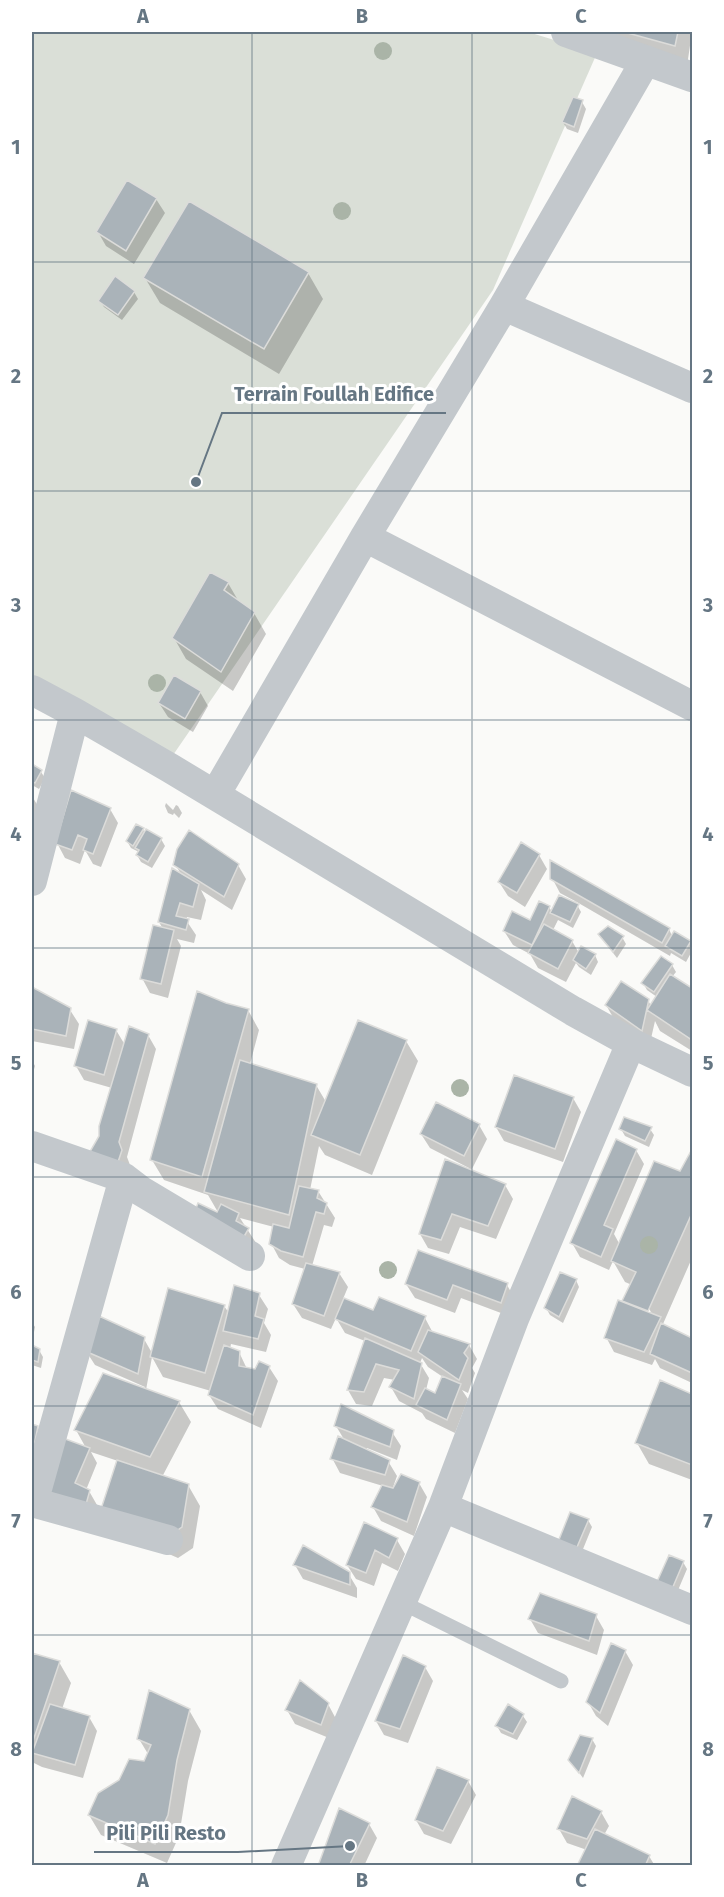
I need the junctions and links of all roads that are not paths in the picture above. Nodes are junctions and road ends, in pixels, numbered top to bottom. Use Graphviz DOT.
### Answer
graph roads {
  1 [pos="566,32"];
  2 [pos="646,60"];
  3 [pos="693,77"];
  4 [pos="504,306"];
  5 [pos="693,388"];
  6 [pos="365,537"];
  7 [pos="32,690"];
  8 [pos="693,706"];
  9 [pos="75,713"];
  10 [pos="215,795"];
  11 [pos="32,880"];
  12 [pos="631,1043"];
  13 [pos="693,1071"];
  14 [pos="32,1146"];
  15 [pos="124,1178"];
  16 [pos="250,1256"];
  17 [pos="32,1502"];
  18 [pos="443,1507"];
  19 [pos="168,1540"];
  20 [pos="401,1602"];
  21 [pos="693,1610"];
  22 [pos="561,1681"];
  23 [pos="286,1866"];
  1 -- 2 [label="street"];
  2 -- 3 [label="street"];
  2 -- 4 [label="street"];
  4 -- 5 [label="street"];
  4 -- 6 [label="street"];
  6 -- 8 [label="street"];
  6 -- 10 [label="street"];
  7 -- 9 [label="street"];
  9 -- 10 [label="street"];
  9 -- 11 [label="street"];
  10 -- 12 [label="street"];
  12 -- 13 [label="street"];
  12 -- 18 [label="street"];
  14 -- 15 [label="street"];
  15 -- 16 [label="street"];
  15 -- 17 [label="street"];
  17 -- 19 [label="street"];
  18 -- 20 [label="street"];
  18 -- 21 [label="street"];
  20 -- 22 [label="lane"];
  20 -- 23 [label="street"];
}
